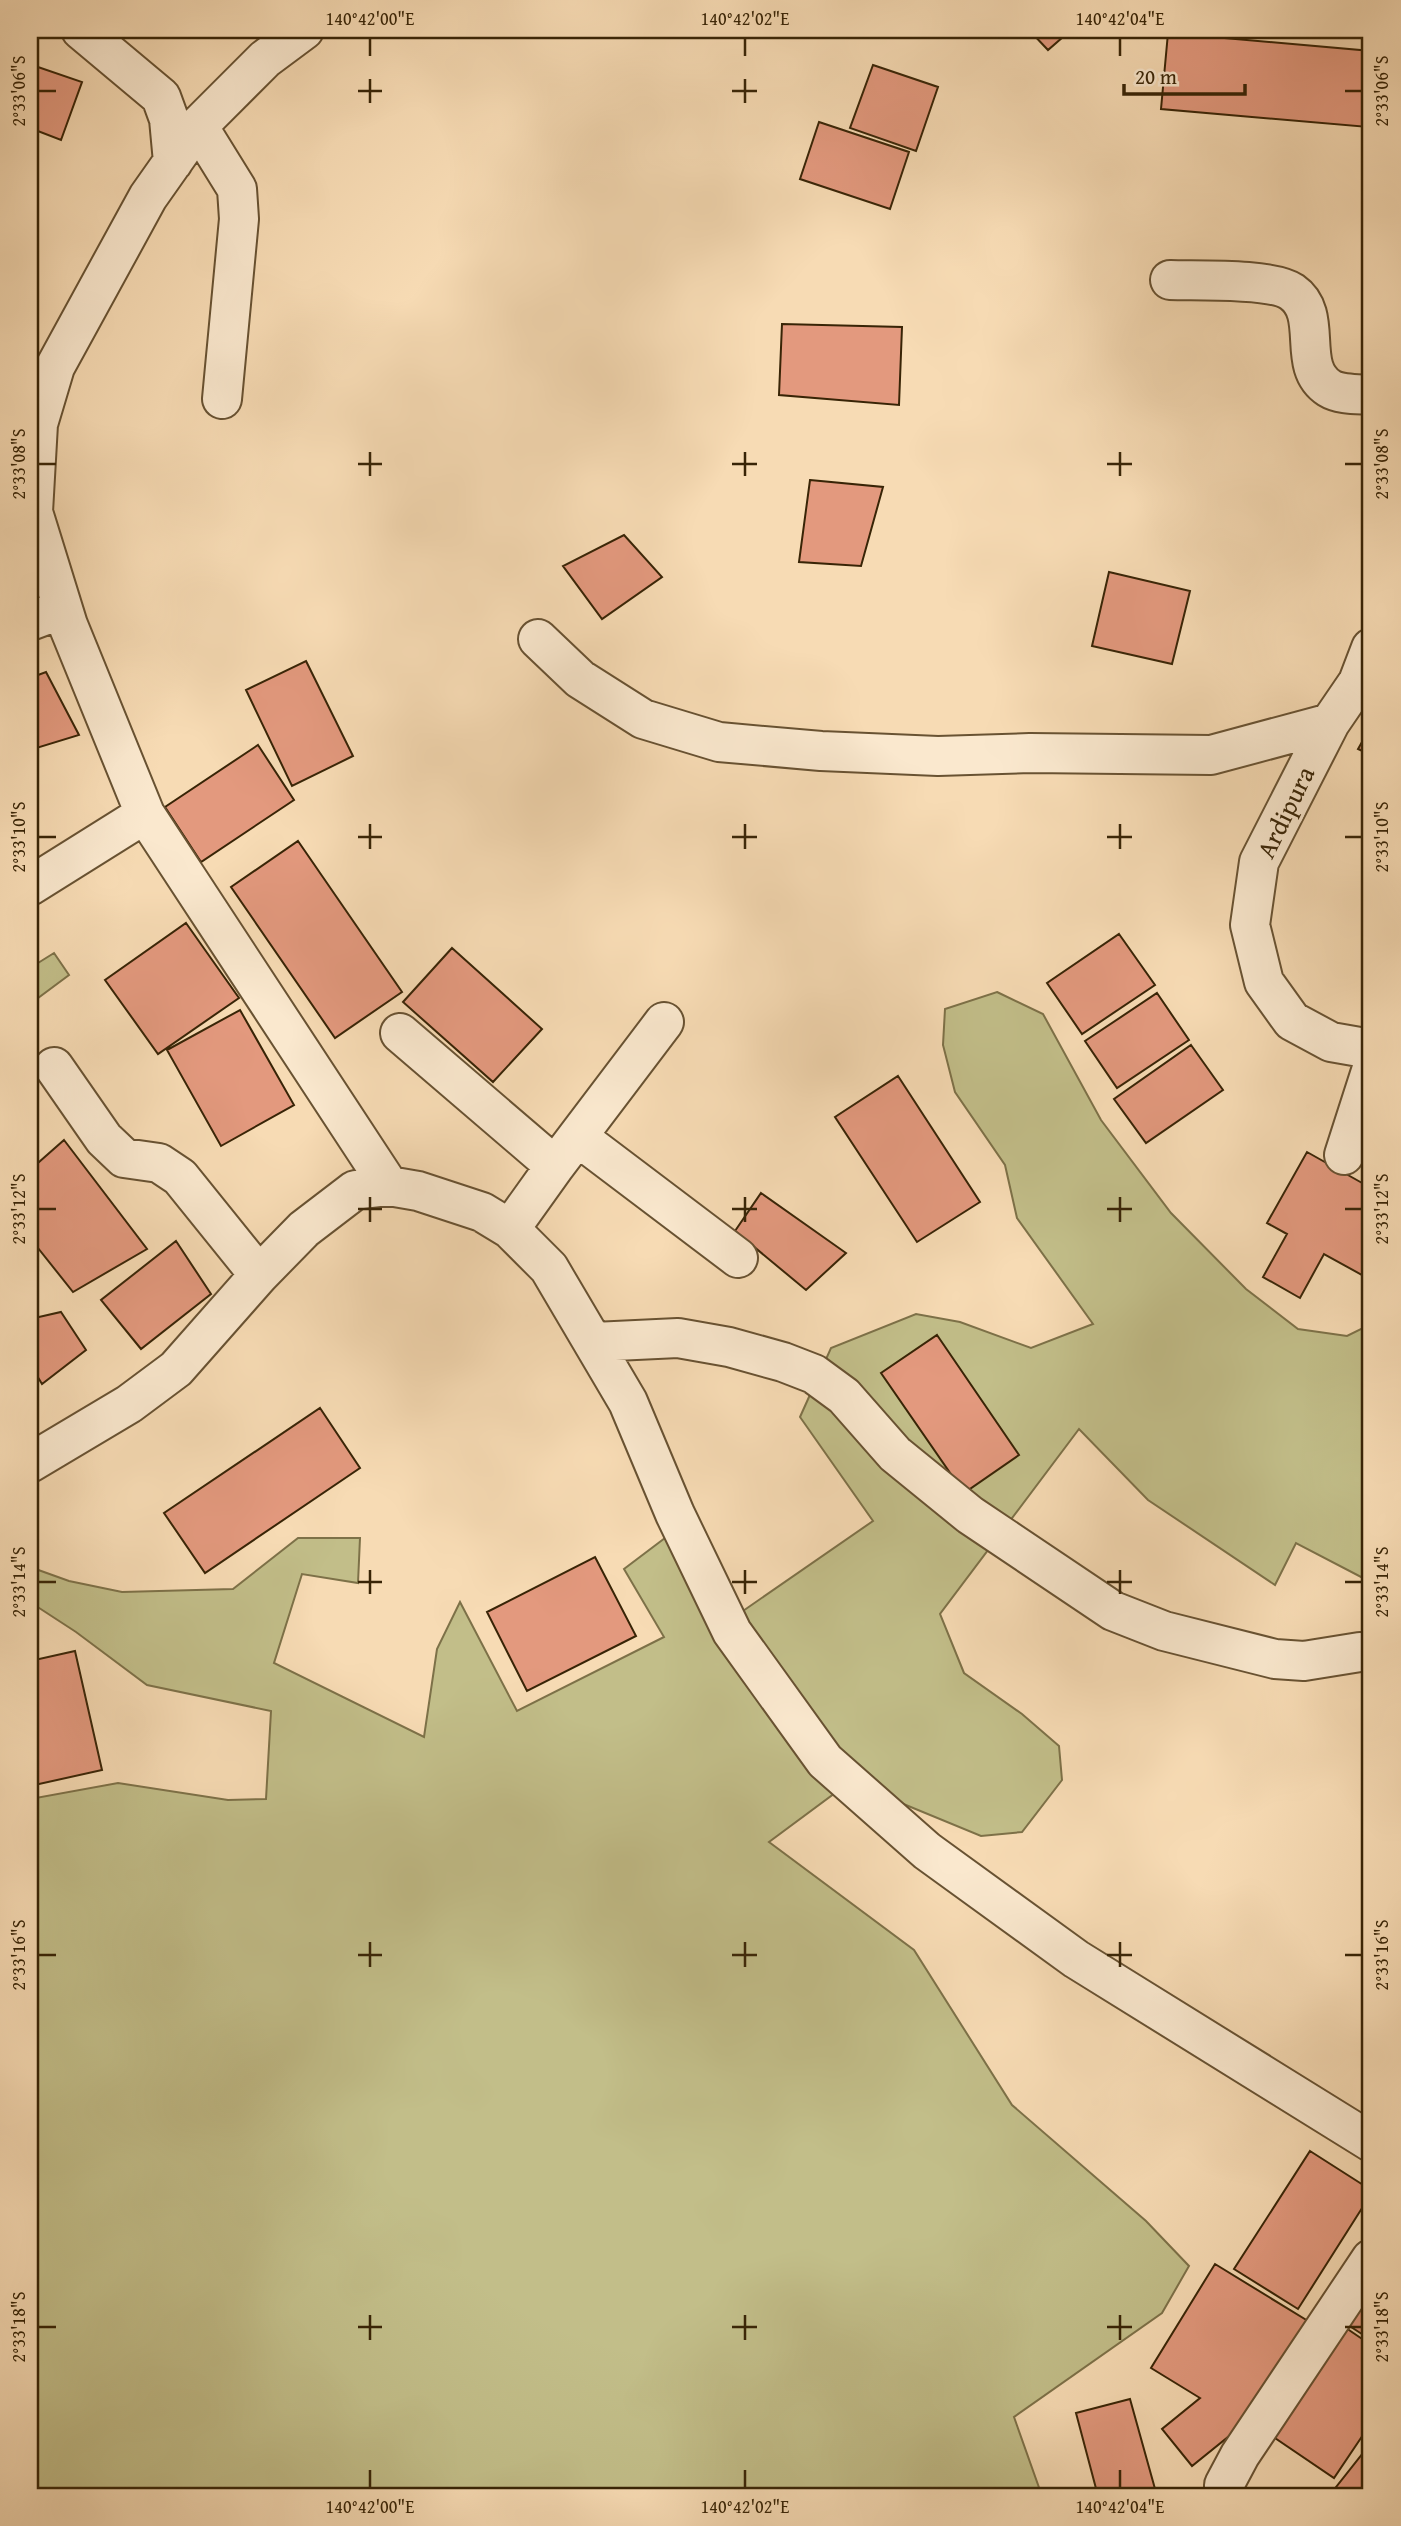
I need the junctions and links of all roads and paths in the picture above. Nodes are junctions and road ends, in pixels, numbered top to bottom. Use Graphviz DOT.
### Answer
graph roads {
  1 [pos="81,30"];
  2 [pos="304,30"];
  3 [pos="198,126"];
  4 [pos="173,162"];
  5 [pos="1170,280"];
  6 [pos="1371,395"];
  7 [pos="222,399"];
  8 [pos="34,421"];
  9 [pos="46,615"];
  10 [pos="538,639"];
  11 [pos="1371,648"];
  12 [pos="1330,723"];
  13 [pos="145,814"];
  14 [pos="30,886"];
  15 [pos="664,1022"];
  16 [pos="400,1033"];
  17 [pos="1371,1049"];
  18 [pos="54,1068"];
  19 [pos="1371,1071"];
  20 [pos="578,1137"];
  21 [pos="1344,1155"];
  22 [pos="555,1166"];
  23 [pos="389,1186"];
  24 [pos="510,1229"];
  25 [pos="738,1258"];
  26 [pos="258,1275"];
  27 [pos="594,1342"];
  28 [pos="30,1463"];
  29 [pos="1360,1652"];
  30 [pos="1371,2142"];
  31 [pos="1371,2259"];
  32 [pos="1224,2496"];
  1 -- 4 [label="street"];
  2 -- 3 [label="street"];
  3 -- 4 [label="street"];
  3 -- 7 [label="street"];
  4 -- 8 [label="street"];
  5 -- 6 [label="street"];
  8 -- 9 [label="street"];
  9 -- 13 [label="street"];
  10 -- 12 [label="street"];
  11 -- 12 [label="street, Ardipura"];
  12 -- 17 [label="street, Ardipura"];
  13 -- 14 [label="street"];
  13 -- 23 [label="street"];
  15 -- 20 [label="street"];
  16 -- 22 [label="street"];
  18 -- 26 [label="street"];
  19 -- 21 [label="street"];
  20 -- 22 [label="street"];
  20 -- 25 [label="street"];
  22 -- 24 [label="street"];
  23 -- 24 [label="street"];
  23 -- 26 [label="street"];
  24 -- 27 [label="street"];
  26 -- 28 [label="street"];
  27 -- 29 [label="street"];
  27 -- 30 [label="street"];
  31 -- 32 [label="street"];
}
